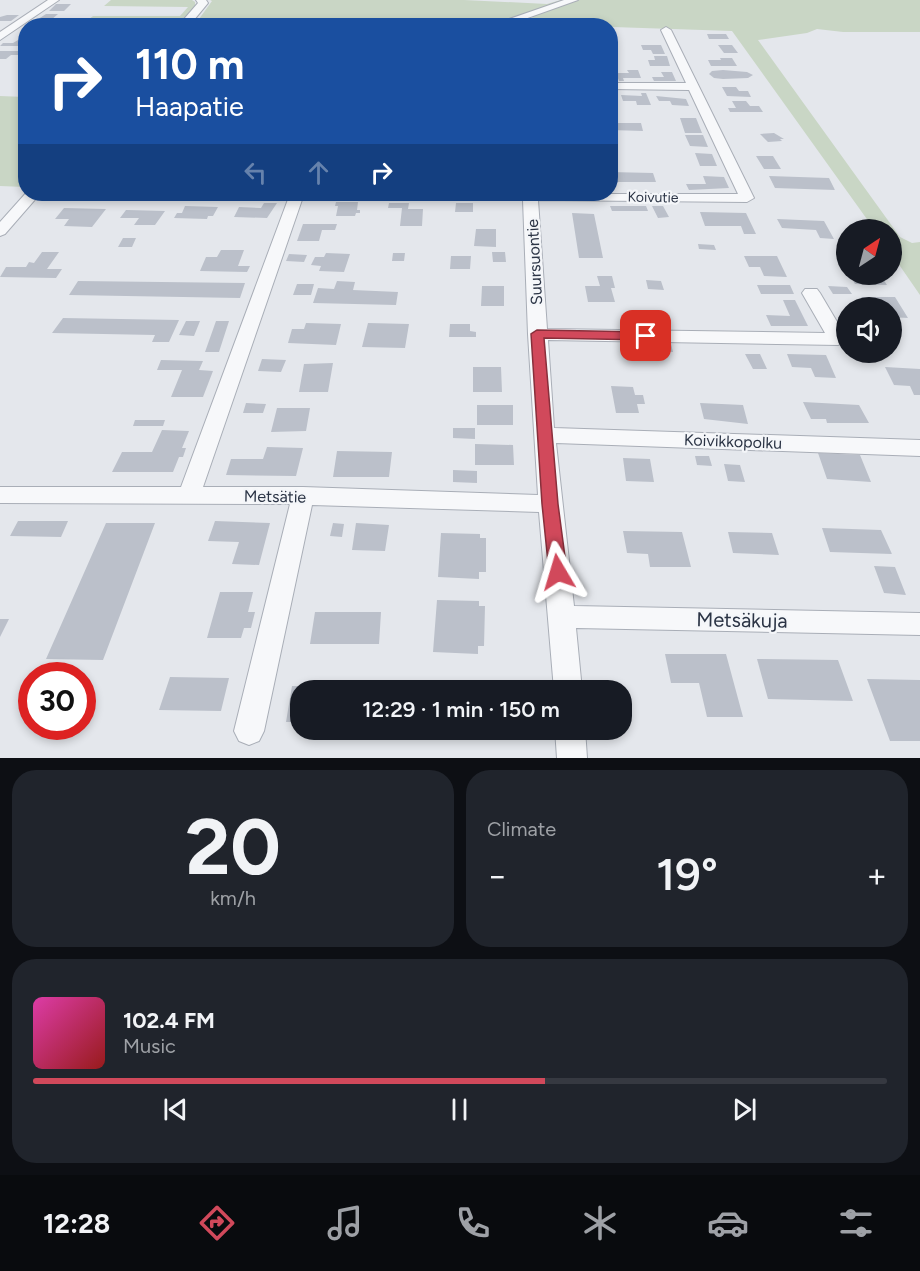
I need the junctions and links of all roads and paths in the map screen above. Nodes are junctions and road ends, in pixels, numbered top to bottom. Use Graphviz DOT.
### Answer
graph roads {
  1 [pos="54,0"];
  2 [pos="201,0"];
  3 [pos="573,0"];
  4 [pos="27,18"];
  5 [pos="191,18"];
  6 [pos="518,18"];
  7 [pos="0,24"];
  8 [pos="16,25"];
  9 [pos="666,30"];
  10 [pos="0,37"];
  11 [pos="618,86"];
  12 [pos="692,87"];
  13 [pos="618,196"];
  14 [pos="27,201"];
  15 [pos="294,201"];
  16 [pos="530,201"];
  17 [pos="0,231"];
  18 [pos="812,292"];
  19 [pos="537,334"];
  20 [pos="546,435"];
  21 [pos="920,448"];
  22 [pos="0,495"];
  23 [pos="189,495"];
  24 [pos="303,496"];
  25 [pos="550,504"];
  26 [pos="563,617"];
  27 [pos="920,624"];
  28 [pos="567,680"];
  29 [pos="249,731"];
  30 [pos="571,740"];
  31 [pos="572,758"];
  1 -- 4 [label="street"];
  2 -- 5 [label="street"];
  3 -- 6 [label="street"];
  7 -- 8 [label="street"];
  8 -- 10 [label="street"];
  9 -- 12 [label="street"];
  11 -- 12 [label="street"];
  12 -- 13 [label="street, Koivutie"];
  14 -- 17 [label="street"];
  15 -- 23 [label="street"];
  16 -- 19 [label="street, Suursuontie"];
  18 -- 19 [label="street"];
  19 -- 20 [label="street, Suursuontie"];
  20 -- 21 [label="street, Koivikkopolku"];
  20 -- 25 [label="street, Suursuontie"];
  22 -- 23 [label="street, Metsätie"];
  23 -- 24 [label="street, Metsätie"];
  24 -- 25 [label="street, Metsätie"];
  24 -- 29 [label="street"];
  25 -- 26 [label="street, Suursuontie"];
  26 -- 27 [label="street, Metsäkuja"];
  26 -- 28 [label="street, Suursuontie"];
  30 -- 31 [label="street"];
}
